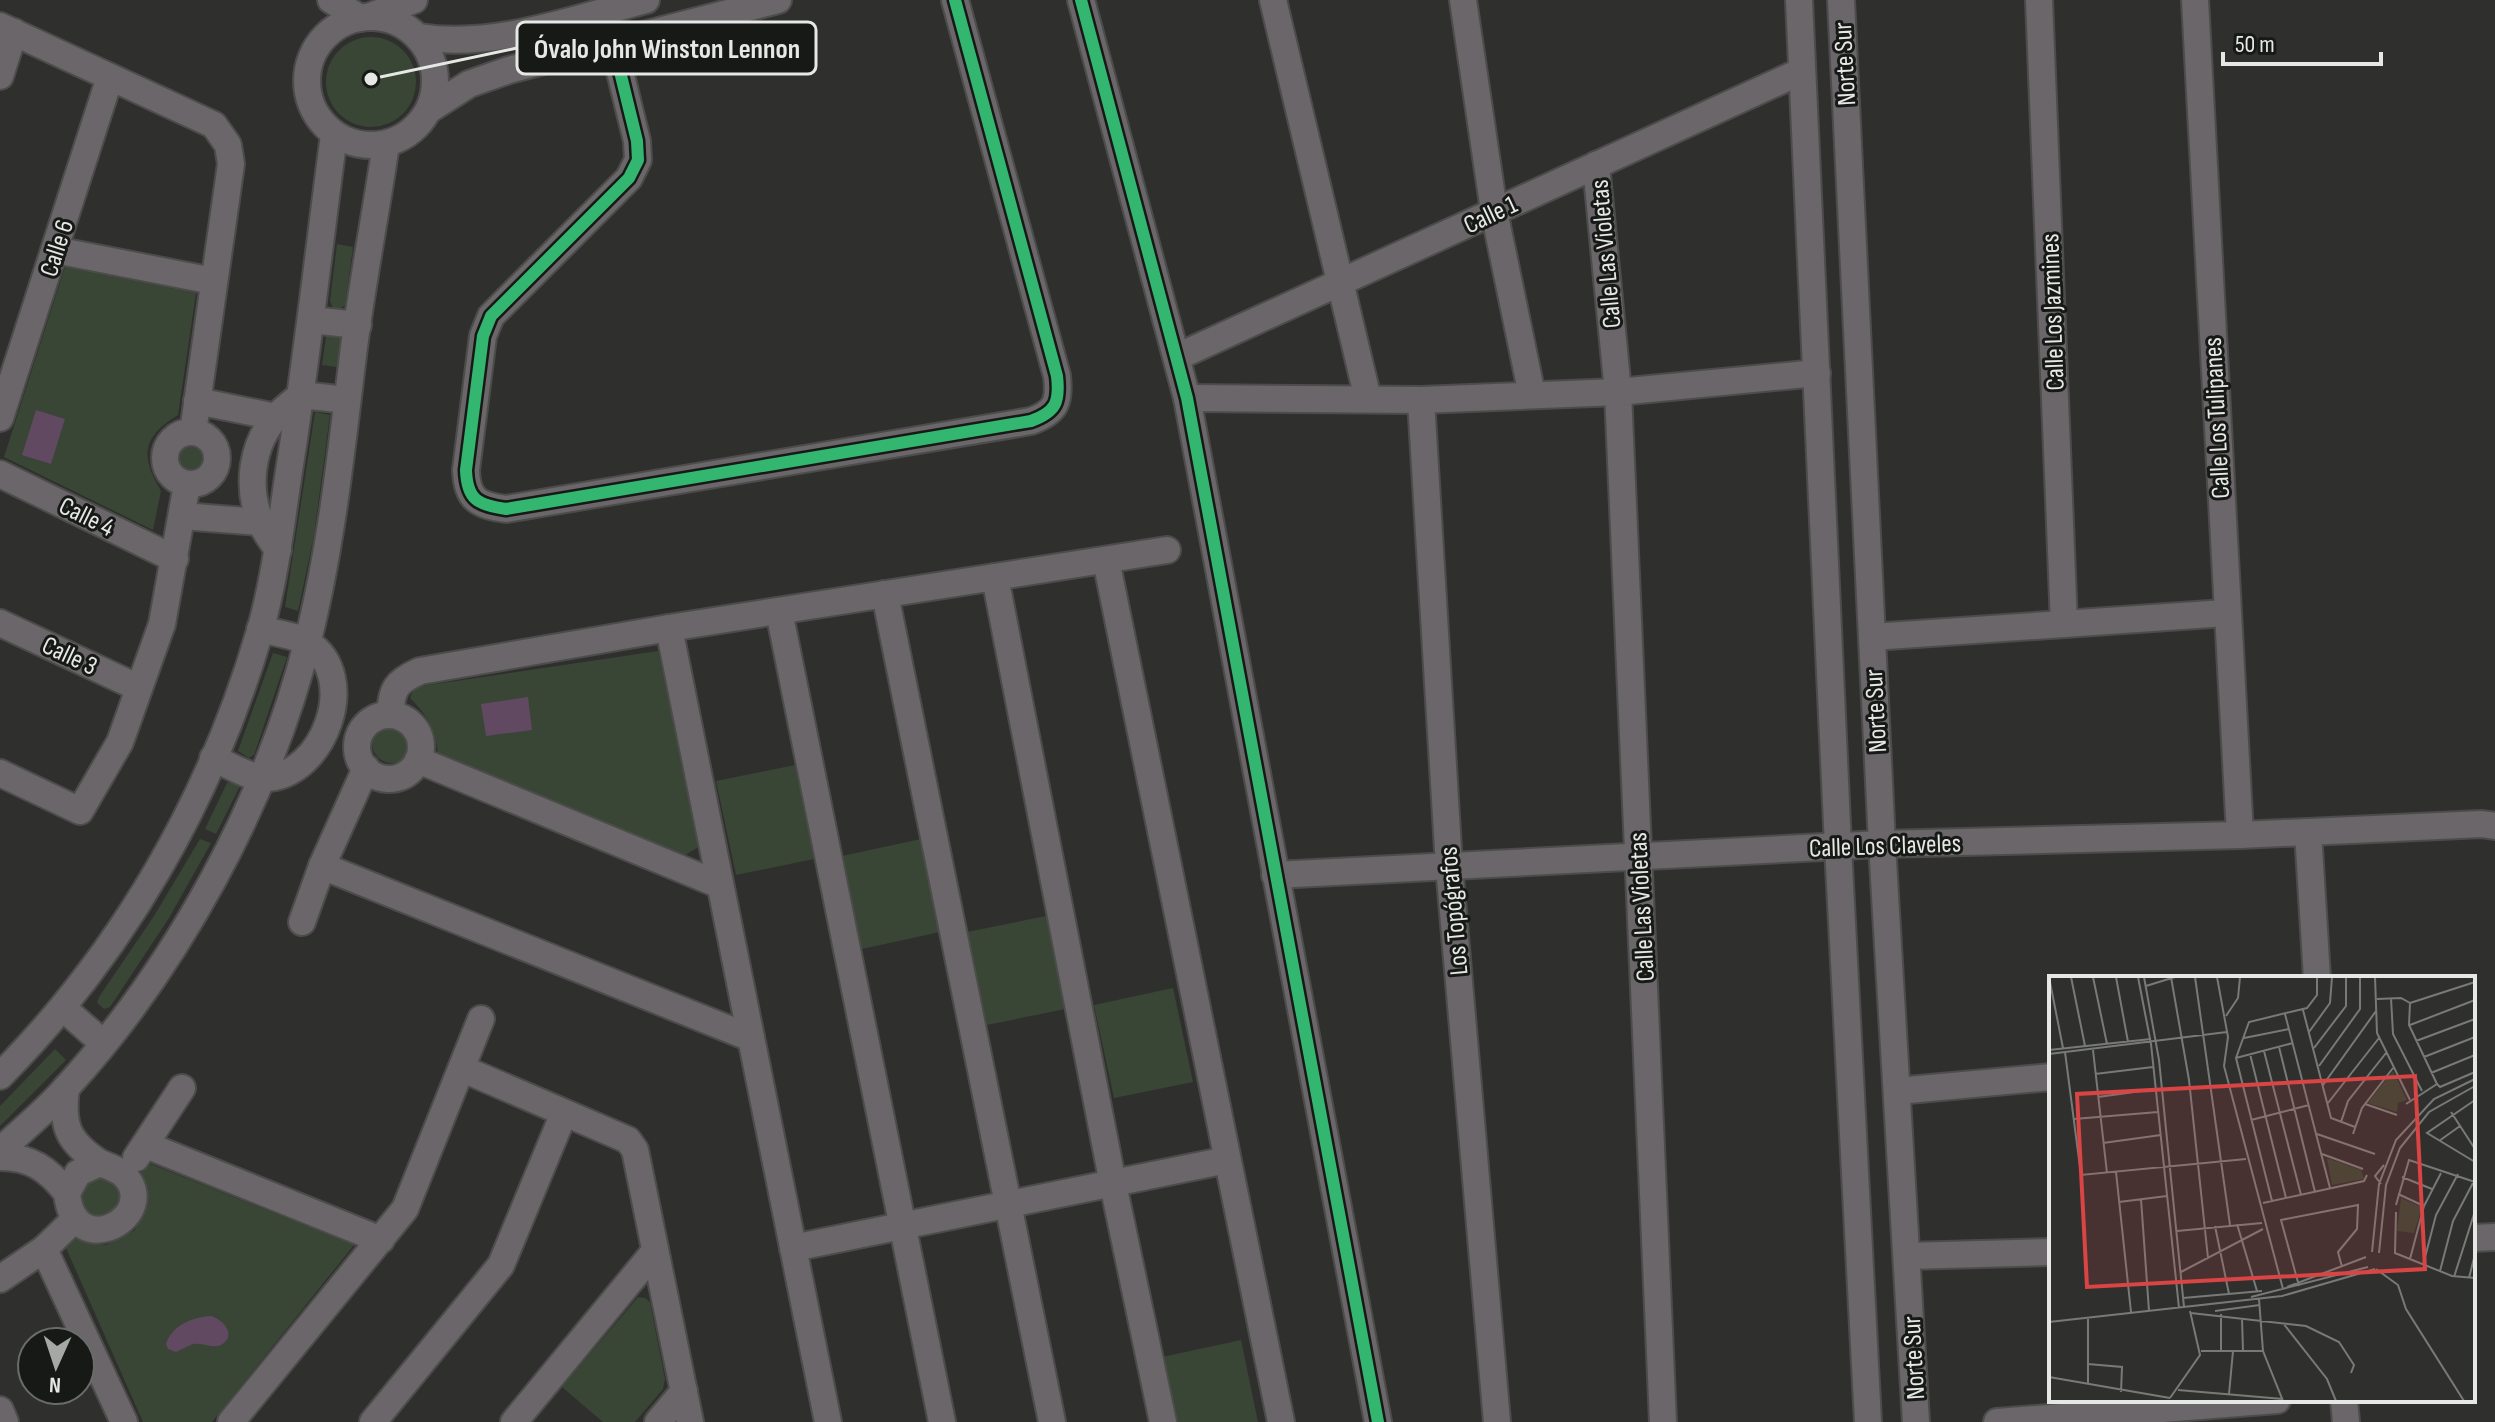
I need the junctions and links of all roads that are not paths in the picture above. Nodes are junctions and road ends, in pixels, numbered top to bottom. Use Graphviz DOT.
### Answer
graph roads {
  1 [pos="331,0"];
  2 [pos="414,0"];
  3 [pos="646,0"];
  4 [pos="778,0"];
  5 [pos="955,0"];
  6 [pos="1081,0"];
  7 [pos="1273,0"];
  8 [pos="1463,0"];
  9 [pos="1799,0"];
  10 [pos="1841,0"];
  11 [pos="2039,0"];
  12 [pos="2195,0"];
  13 [pos="363,18"];
  14 [pos="7,29"];
  15 [pos="419,37"];
  16 [pos="613,43"];
  17 [pos="1802,71"];
  18 [pos="0,76"];
  19 [pos="110,77"];
  20 [pos="430,109"];
  21 [pos="334,135"];
  22 [pos="386,144"];
  23 [pos="1596,165"];
  24 [pos="1494,211"];
  25 [pos="55,250"];
  26 [pos="213,281"];
  27 [pos="1339,283"];
  28 [pos="311,320"];
  29 [pos="358,325"];
  30 [pos="1177,357"];
  31 [pos="1817,373"];
  32 [pos="1618,392"];
  33 [pos="301,395"];
  34 [pos="1532,395"];
  35 [pos="1187,398"];
  36 [pos="1368,399"];
  37 [pos="347,400"];
  38 [pos="1421,400"];
  39 [pos="197,401"];
  40 [pos="276,417"];
  41 [pos="0,418"];
  42 [pos="203,438"];
  43 [pos="259,445"];
  44 [pos="0,474"];
  45 [pos="196,482"];
  46 [pos="252,484"];
  47 [pos="182,516"];
  48 [pos="260,522"];
  49 [pos="278,550"];
  50 [pos="1167,550"];
  51 [pos="175,559"];
  52 [pos="1106,560"];
  53 [pos="995,577"];
  54 [pos="885,594"];
  55 [pos="779,611"];
  56 [pos="2226,613"];
  57 [pos="0,623"];
  58 [pos="2064,624"];
  59 [pos="669,628"];
  60 [pos="260,629"];
  61 [pos="1872,637"];
  62 [pos="307,642"];
  63 [pos="139,688"];
  64 [pos="333,706"];
  65 [pos="381,717"];
  66 [pos="320,742"];
  67 [pos="213,758"];
  68 [pos="362,760"];
  69 [pos="418,760"];
  70 [pos="0,773"];
  71 [pos="261,778"];
  72 [pos="2495,826"];
  73 [pos="2308,832"];
  74 [pos="2240,835"];
  75 [pos="1882,844"];
  76 [pos="1838,846"];
  77 [pos="1639,857"];
  78 [pos="322,866"];
  79 [pos="1449,866"];
  80 [pos="1275,875"];
  81 [pos="720,885"];
  82 [pos="302,922"];
  83 [pos="2317,976"];
  84 [pos="63,1008"];
  85 [pos="481,1019"];
  86 [pos="751,1038"];
  87 [pos="103,1043"];
  88 [pos="463,1069"];
  89 [pos="0,1076"];
  90 [pos="2049,1077"];
  91 [pos="66,1088"];
  92 [pos="182,1088"];
  93 [pos="1897,1091"];
  94 [pos="564,1113"];
  95 [pos="146,1145"];
  96 [pos="0,1151"];
  97 [pos="0,1157"];
  98 [pos="1227,1160"];
  99 [pos="112,1168"];
  100 [pos="1113,1184"];
  101 [pos="67,1193"];
  102 [pos="1008,1205"];
  103 [pos="75,1219"];
  104 [pos="903,1226"];
  105 [pos="2495,1237"];
  106 [pos="2475,1238"];
  107 [pos="381,1240"];
  108 [pos="793,1248"];
  109 [pos="44,1249"];
  110 [pos="655,1251"];
  111 [pos="2049,1252"];
  112 [pos="1908,1256"];
  113 [pos="0,1279"];
  114 [pos="684,1391"];
  115 [pos="2252,1402"];
  116 [pos="2344,1402"];
  117 [pos="0,1410"];
  118 [pos="5,1422"];
  119 [pos="124,1422"];
  120 [pos="231,1422"];
  121 [pos="373,1422"];
  122 [pos="514,1422"];
  123 [pos="658,1422"];
  124 [pos="690,1422"];
  125 [pos="828,1422"];
  126 [pos="942,1422"];
  127 [pos="1052,1422"];
  128 [pos="1163,1422"];
  129 [pos="1281,1422"];
  130 [pos="1378,1422"];
  131 [pos="1497,1422"];
  132 [pos="1663,1422"];
  133 [pos="1868,1422"];
  134 [pos="1916,1422"];
  135 [pos="1997,1422"];
  136 [pos="2346,1422"];
  1 -- 13 [label="street"];
  2 -- 13 [label="street"];
  3 -- 15 [label="street"];
  4 -- 16 [label="street"];
  5 -- 16 [label="street"];
  6 -- 30 [label="street"];
  7 -- 27 [label="street"];
  8 -- 24 [label="street"];
  9 -- 17 [label="street, Norte Sur"];
  10 -- 61 [label="street, Norte Sur"];
  11 -- 58 [label="street, Calle Los Jazmines"];
  12 -- 56 [label="street, Calle Los Tulipanes"];
  13 -- 15 [label="street"];
  13 -- 21 [label="street"];
  14 -- 18 [label="street"];
  14 -- 19 [label="street"];
  15 -- 20 [label="street"];
  16 -- 20 [label="street"];
  17 -- 23 [label="street, Calle 1"];
  17 -- 31 [label="street, Norte Sur"];
  19 -- 25 [label="street, Calle 6"];
  19 -- 26 [label="street"];
  20 -- 22 [label="street"];
  21 -- 22 [label="street"];
  21 -- 28 [label="street"];
  22 -- 29 [label="street"];
  23 -- 24 [label="street, Calle 1"];
  23 -- 32 [label="street, Calle Las Violetas"];
  24 -- 27 [label="street, Calle 1"];
  24 -- 34 [label="street"];
  25 -- 26 [label="street"];
  25 -- 41 [label="street, Calle 6"];
  26 -- 39 [label="street"];
  27 -- 30 [label="street, Calle 1"];
  27 -- 36 [label="street"];
  28 -- 29 [label="street"];
  28 -- 33 [label="street"];
  29 -- 37 [label="street"];
  30 -- 35 [label="street"];
  31 -- 32 [label="street"];
  31 -- 76 [label="street, Norte Sur"];
  32 -- 34 [label="street"];
  32 -- 77 [label="street, Calle Las Violetas"];
  33 -- 37 [label="street"];
  33 -- 40 [label="street"];
  33 -- 49 [label="street"];
  34 -- 38 [label="street"];
  35 -- 36 [label="street"];
  35 -- 80 [label="street"];
  36 -- 38 [label="street"];
  37 -- 62 [label="street"];
  38 -- 79 [label="street, Los Topógrafos"];
  39 -- 40 [label="street"];
  39 -- 42 [label="street"];
  40 -- 43 [label="street"];
  42 -- 43 [label="street"];
  42 -- 45 [label="street"];
  42 -- 45 [label="street"];
  43 -- 46 [label="street"];
  44 -- 51 [label="street, Calle 4"];
  45 -- 46 [label="street"];
  45 -- 47 [label="street"];
  46 -- 48 [label="street"];
  47 -- 48 [label="street"];
  47 -- 51 [label="street"];
  48 -- 49 [label="street"];
  49 -- 60 [label="street"];
  50 -- 52 [label="street"];
  51 -- 63 [label="street"];
  52 -- 53 [label="street"];
  52 -- 98 [label="street"];
  53 -- 54 [label="street"];
  53 -- 100 [label="street"];
  54 -- 55 [label="street"];
  54 -- 102 [label="street"];
  55 -- 59 [label="street"];
  55 -- 104 [label="street"];
  56 -- 58 [label="street"];
  56 -- 74 [label="street, Calle Los Tulipanes"];
  57 -- 63 [label="street, Calle 3"];
  58 -- 61 [label="street"];
  59 -- 65 [label="street"];
  59 -- 81 [label="street"];
  60 -- 62 [label="street"];
  60 -- 67 [label="street"];
  61 -- 75 [label="street, Norte Sur"];
  62 -- 64 [label="street"];
  62 -- 71 [label="street"];
  63 -- 70 [label="street"];
  64 -- 65 [label="street"];
  64 -- 66 [label="street"];
  65 -- 68 [label="street"];
  65 -- 69 [label="street"];
  66 -- 68 [label="street"];
  66 -- 71 [label="street"];
  67 -- 71 [label="street"];
  67 -- 84 [label="street"];
  68 -- 69 [label="street"];
  68 -- 78 [label="street"];
  69 -- 81 [label="street"];
  71 -- 87 [label="street"];
  72 -- 73 [label="street, Calle Los Claveles"];
  73 -- 74 [label="street, Calle Los Claveles"];
  73 -- 83 [label="street"];
  74 -- 75 [label="street, Calle Los Claveles"];
  75 -- 76 [label="street, Calle Los Claveles"];
  75 -- 93 [label="street, Norte Sur"];
  76 -- 77 [label="street, Calle Los Claveles"];
  76 -- 133 [label="street, Norte Sur"];
  77 -- 79 [label="street, Calle Los Claveles"];
  77 -- 132 [label="street, Calle Las Violetas"];
  78 -- 82 [label="street"];
  78 -- 86 [label="street"];
  79 -- 80 [label="street, Calle Los Claveles"];
  79 -- 131 [label="street, Los Topógrafos"];
  80 -- 130 [label="street"];
  81 -- 86 [label="street"];
  84 -- 87 [label="street"];
  84 -- 89 [label="street"];
  85 -- 88 [label="street"];
  86 -- 108 [label="street"];
  87 -- 91 [label="street"];
  88 -- 94 [label="street"];
  88 -- 107 [label="street"];
  90 -- 93 [label="street"];
  91 -- 96 [label="street"];
  91 -- 99 [label="street"];
  92 -- 95 [label="street"];
  93 -- 112 [label="street, Norte Sur"];
  94 -- 110 [label="street"];
  94 -- 121 [label="street"];
  95 -- 99 [label="street"];
  95 -- 107 [label="street"];
  97 -- 101 [label="street"];
  98 -- 100 [label="street"];
  98 -- 129 [label="street"];
  99 -- 101 [label="street"];
  99 -- 103 [label="street"];
  100 -- 102 [label="street"];
  100 -- 128 [label="street"];
  101 -- 103 [label="street"];
  102 -- 104 [label="street"];
  102 -- 127 [label="street"];
  103 -- 109 [label="street"];
  104 -- 108 [label="street"];
  104 -- 126 [label="street"];
  105 -- 106 [label="street"];
  107 -- 120 [label="street"];
  108 -- 125 [label="street"];
  109 -- 113 [label="street"];
  109 -- 119 [label="street"];
  110 -- 114 [label="street"];
  110 -- 122 [label="street"];
  111 -- 112 [label="street"];
  112 -- 134 [label="street, Norte Sur"];
  114 -- 123 [label="street"];
  114 -- 124 [label="street"];
  115 -- 135 [label="street"];
  116 -- 136 [label="street"];
  117 -- 118 [label="street"];
}
